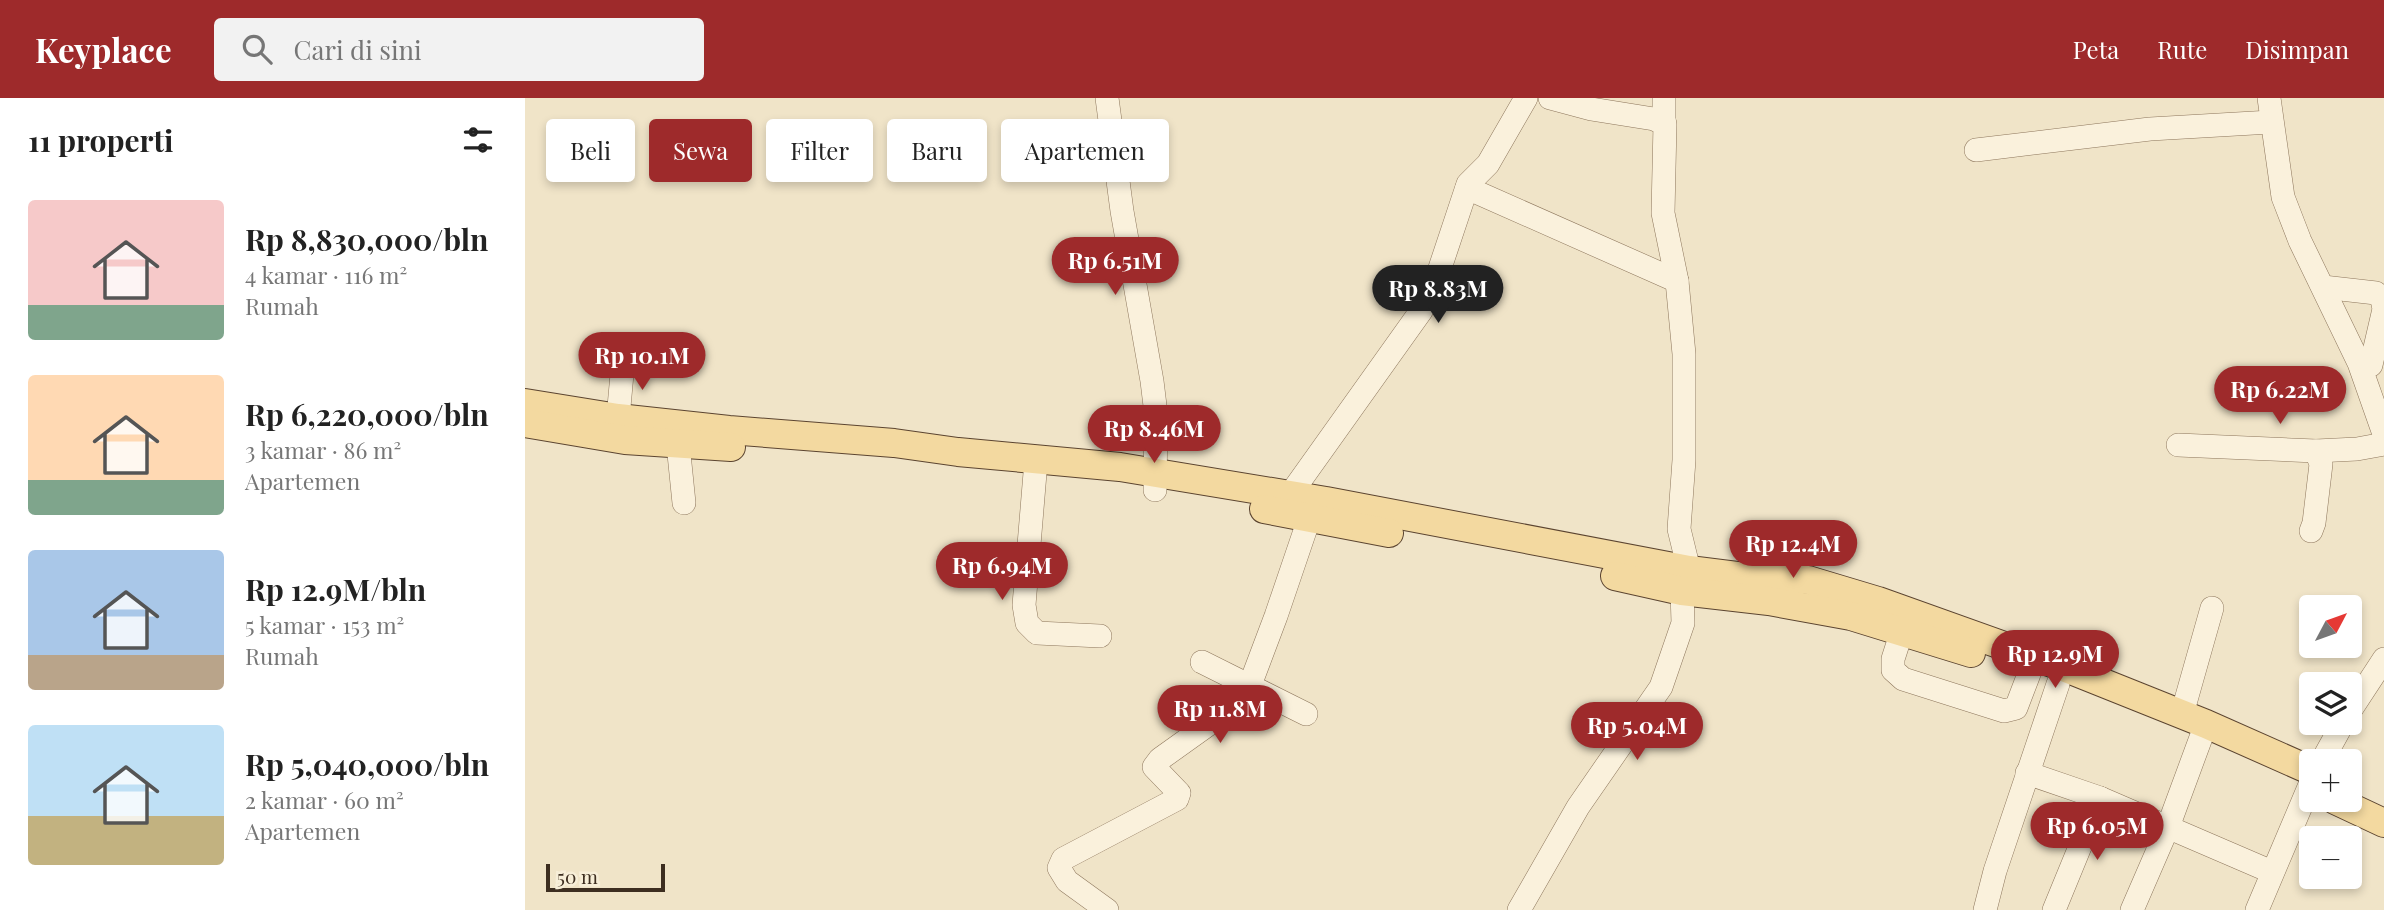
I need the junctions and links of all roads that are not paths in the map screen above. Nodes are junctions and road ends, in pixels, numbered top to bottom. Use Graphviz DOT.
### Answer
graph roads {
  1 [pos="1107,98"];
  2 [pos="1526,98"];
  3 [pos="1550,98"];
  4 [pos="1664,98"];
  5 [pos="2269,98"];
  6 [pos="1664,122"];
  7 [pos="2271,122"];
  8 [pos="1976,150"];
  9 [pos="1467,188"];
  10 [pos="1677,281"];
  11 [pos="2323,287"];
  12 [pos="623,363"];
  13 [pos="2371,365"];
  14 [pos="525,402"];
  15 [pos="618,418"];
  16 [pos="525,424"];
  17 [pos="2384,435"];
  18 [pos="729,438"];
  19 [pos="678,444"];
  20 [pos="2384,444"];
  21 [pos="2178,445"];
  22 [pos="2316,451"];
  23 [pos="1035,473"];
  24 [pos="1155,481"];
  25 [pos="684,503"];
  26 [pos="1284,503"];
  27 [pos="1309,519"];
  28 [pos="2311,531"];
  29 [pos="1686,580"];
  30 [pos="2213,608"];
  31 [pos="1913,627"];
  32 [pos="1100,636"];
  33 [pos="2384,659"];
  34 [pos="1202,662"];
  35 [pos="2029,674"];
  36 [pos="2058,684"];
  37 [pos="1250,685"];
  38 [pos="2362,693"];
  39 [pos="1305,714"];
  40 [pos="2195,727"];
  41 [pos="2027,773"];
  42 [pos="2299,776"];
  43 [pos="2362,793"];
  44 [pos="2099,798"];
  45 [pos="2384,803"];
  46 [pos="2299,809"];
  47 [pos="2361,812"];
  48 [pos="2384,823"];
  49 [pos="2168,827"];
  50 [pos="2271,872"];
  51 [pos="1107,910"];
  52 [pos="1519,910"];
  53 [pos="1985,910"];
  54 [pos="2055,910"];
  55 [pos="2131,910"];
  56 [pos="2257,910"];
  1 -- 24 [label="street"];
  2 -- 9 [label="street"];
  3 -- 6 [label="street"];
  4 -- 6 [label="street"];
  5 -- 7 [label="street"];
  6 -- 10 [label="street"];
  7 -- 8 [label="street"];
  7 -- 11 [label="street"];
  9 -- 10 [label="street"];
  9 -- 26 [label="street"];
  10 -- 29 [label="street"];
  11 -- 13 [label="street"];
  11 -- 13 [label="street"];
  12 -- 15 [label="street"];
  13 -- 17 [label="street"];
  14 -- 15 [label="main road"];
  15 -- 18 [label="main road"];
  16 -- 19 [label="main road"];
  18 -- 19 [label="main road"];
  18 -- 23 [label="main road"];
  18 -- 24 [label="main road"];
  19 -- 25 [label="street"];
  20 -- 22 [label="street"];
  21 -- 22 [label="street"];
  22 -- 28 [label="street"];
  23 -- 24 [label="main road"];
  23 -- 32 [label="street"];
  24 -- 26 [label="main road"];
  26 -- 27 [label="main road"];
  26 -- 29 [label="main road"];
  27 -- 29 [label="main road"];
  27 -- 37 [label="street"];
  29 -- 31 [label="main road"];
  29 -- 52 [label="street"];
  30 -- 40 [label="street"];
  31 -- 35 [label="main road"];
  31 -- 35 [label="street"];
  31 -- 40 [label="main road"];
  33 -- 38 [label="street"];
  34 -- 37 [label="street"];
  35 -- 36 [label="main road"];
  36 -- 40 [label="main road"];
  36 -- 41 [label="street"];
  37 -- 39 [label="street"];
  37 -- 51 [label="street"];
  40 -- 42 [label="main road"];
  40 -- 49 [label="street"];
  41 -- 44 [label="street"];
  41 -- 53 [label="street"];
  43 -- 45 [label="main road"];
  44 -- 49 [label="street"];
  44 -- 54 [label="street"];
  46 -- 50 [label="street"];
  47 -- 48 [label="main road"];
  49 -- 50 [label="street"];
  49 -- 55 [label="street"];
  50 -- 56 [label="street"];
}
